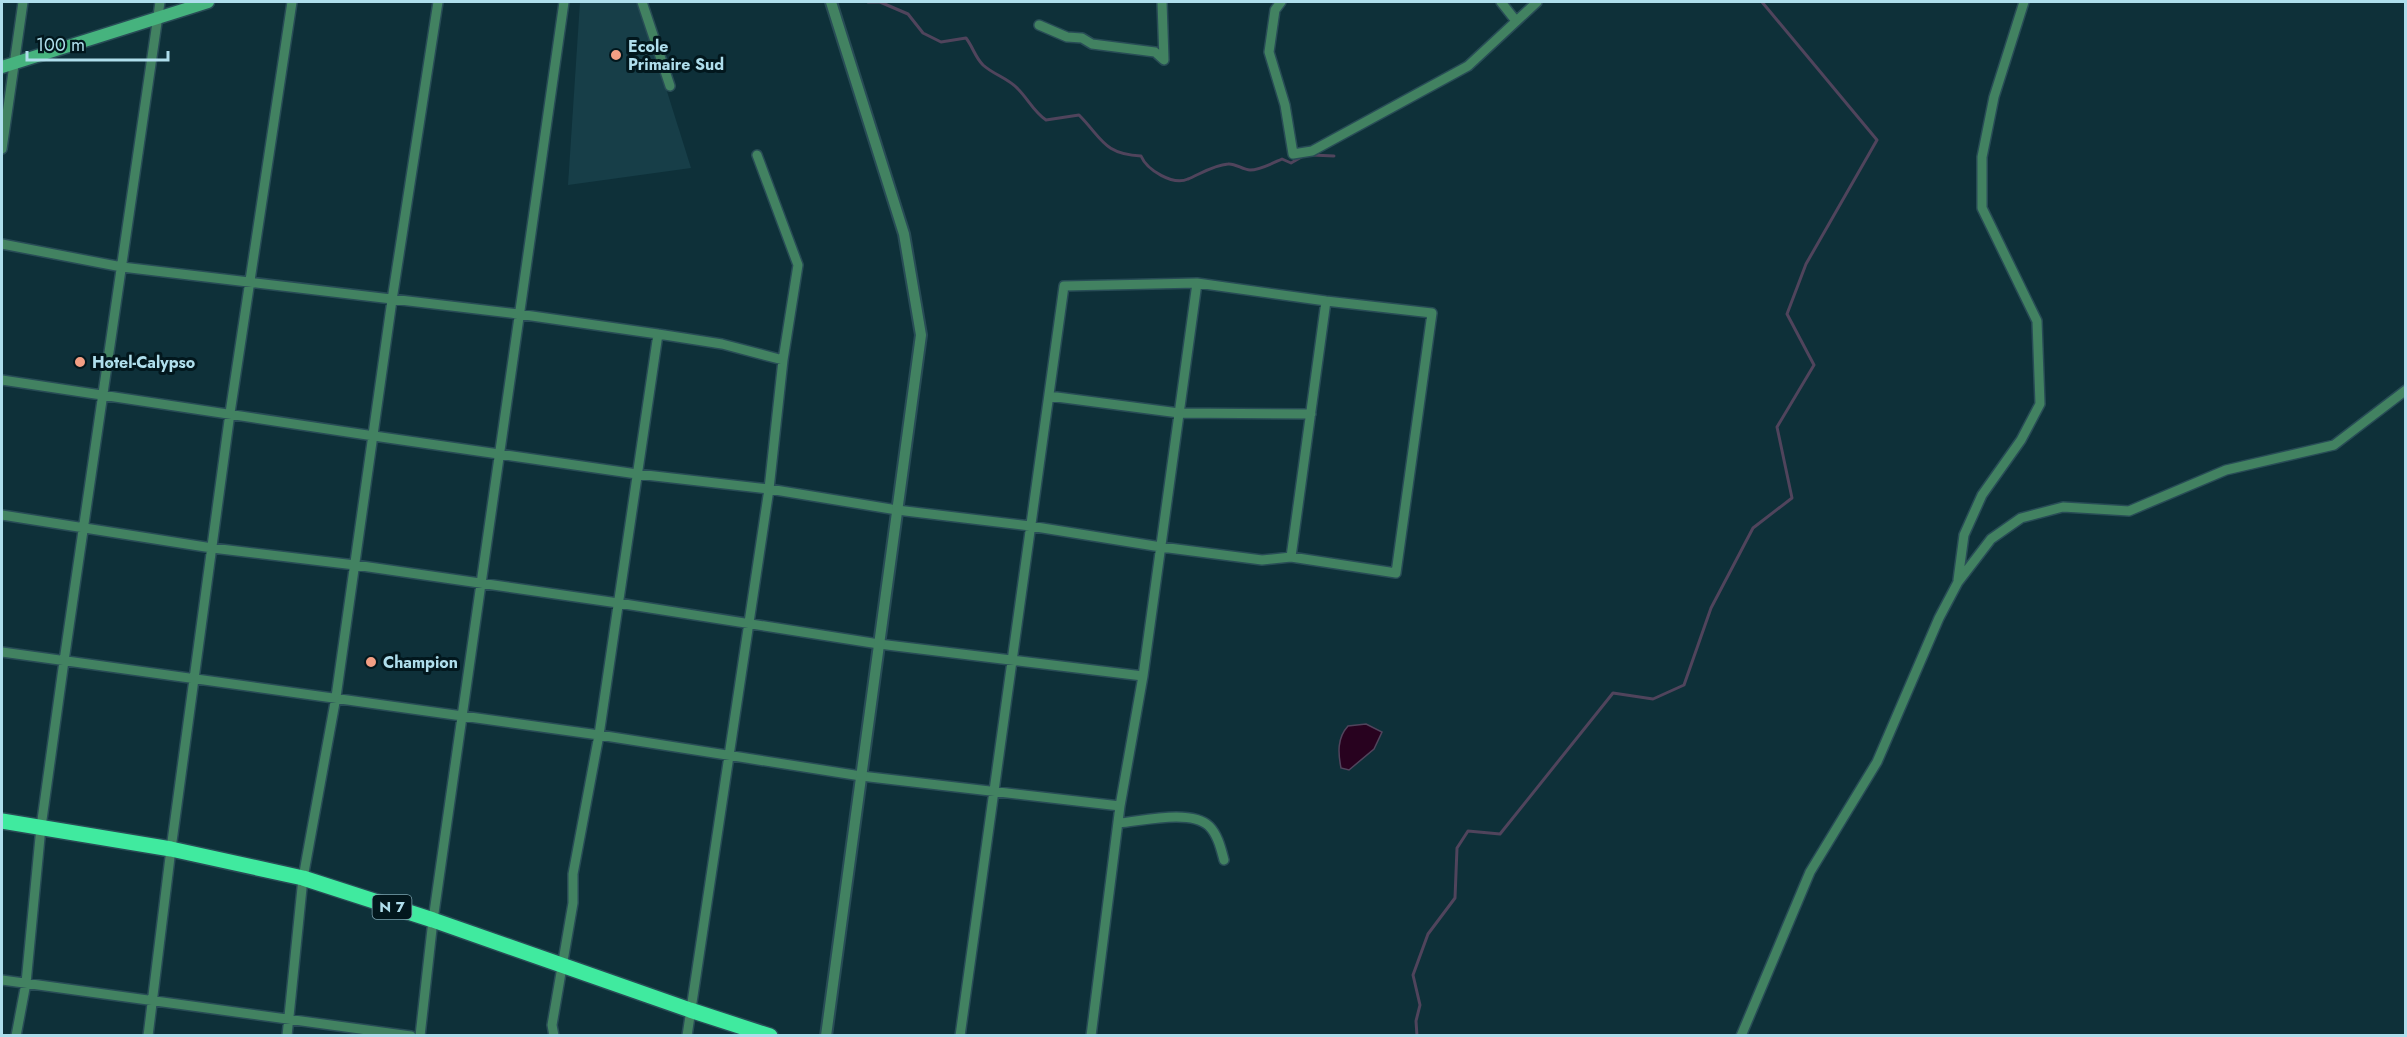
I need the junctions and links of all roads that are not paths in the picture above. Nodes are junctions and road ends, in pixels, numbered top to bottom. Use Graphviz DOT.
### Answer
graph roads {
  1 [pos="22,2"];
  2 [pos="160,2"];
  3 [pos="208,2"];
  4 [pos="292,2"];
  5 [pos="438,2"];
  6 [pos="564,2"];
  7 [pos="642,2"];
  8 [pos="831,2"];
  9 [pos="1162,2"];
  10 [pos="1281,2"];
  11 [pos="1501,2"];
  12 [pos="1537,2"];
  13 [pos="2024,2"];
  14 [pos="159,18"];
  15 [pos="1516,21"];
  16 [pos="1039,25"];
  17 [pos="14,63"];
  18 [pos="2,67"];
  19 [pos="670,86"];
  20 [pos="2,149"];
  21 [pos="758,155"];
  22 [pos="2,244"];
  23 [pos="122,267"];
  24 [pos="249,283"];
  25 [pos="1197,283"];
  26 [pos="392,300"];
  27 [pos="1326,301"];
  28 [pos="518,314"];
  29 [pos="658,334"];
  30 [pos="783,360"];
  31 [pos="2,380"];
  32 [pos="2406,390"];
  33 [pos="103,395"];
  34 [pos="1049,396"];
  35 [pos="1179,413"];
  36 [pos="230,414"];
  37 [pos="1311,414"];
  38 [pos="374,436"];
  39 [pos="499,453"];
  40 [pos="637,474"];
  41 [pos="769,489"];
  42 [pos="897,510"];
  43 [pos="2,515"];
  44 [pos="1030,526"];
  45 [pos="83,529"];
  46 [pos="1161,547"];
  47 [pos="212,548"];
  48 [pos="1291,556"];
  49 [pos="356,565"];
  50 [pos="1958,582"];
  51 [pos="482,583"];
  52 [pos="618,603"];
  53 [pos="749,622"];
  54 [pos="879,644"];
  55 [pos="2,652"];
  56 [pos="64,661"];
  57 [pos="1013,661"];
  58 [pos="1143,676"];
  59 [pos="194,680"];
  60 [pos="336,697"];
  61 [pos="464,716"];
  62 [pos="599,735"];
  63 [pos="729,754"];
  64 [pos="861,776"];
  65 [pos="995,793"];
  66 [pos="1120,806"];
  67 [pos="2,821"];
  68 [pos="1119,823"];
  69 [pos="41,827"];
  70 [pos="171,849"];
  71 [pos="1224,860"];
  72 [pos="303,879"];
  73 [pos="433,920"];
  74 [pos="562,965"];
  75 [pos="2,980"];
  76 [pos="26,983"];
  77 [pos="154,1000"];
  78 [pos="690,1010"];
  79 [pos="288,1019"];
  80 [pos="553,1030"];
  81 [pos="16,1035"];
  82 [pos="148,1035"];
  83 [pos="287,1035"];
  84 [pos="411,1035"];
  85 [pos="420,1035"];
  86 [pos="547,1035"];
  87 [pos="687,1035"];
  88 [pos="770,1035"];
  89 [pos="826,1035"];
  90 [pos="960,1035"];
  91 [pos="1091,1035"];
  92 [pos="1741,1035"];
  1 -- 17 [label="street"];
  2 -- 14 [label="street"];
  3 -- 14 [label="main road"];
  4 -- 24 [label="street"];
  5 -- 26 [label="street"];
  6 -- 28 [label="street"];
  7 -- 19 [label="street"];
  8 -- 42 [label="street"];
  9 -- 16 [label="street"];
  10 -- 15 [label="street"];
  11 -- 15 [label="street"];
  12 -- 15 [label="street"];
  13 -- 50 [label="street"];
  14 -- 17 [label="main road"];
  14 -- 23 [label="street"];
  17 -- 18 [label="main road"];
  17 -- 20 [label="street"];
  21 -- 30 [label="street"];
  22 -- 23 [label="street"];
  23 -- 24 [label="street"];
  23 -- 33 [label="street"];
  24 -- 26 [label="street"];
  24 -- 36 [label="street"];
  25 -- 27 [label="street"];
  25 -- 34 [label="street"];
  25 -- 35 [label="street"];
  26 -- 28 [label="street"];
  26 -- 38 [label="street"];
  27 -- 37 [label="street"];
  27 -- 48 [label="street"];
  28 -- 29 [label="street"];
  28 -- 39 [label="street"];
  29 -- 30 [label="street"];
  29 -- 40 [label="street"];
  30 -- 41 [label="street"];
  31 -- 33 [label="street"];
  32 -- 50 [label="street"];
  33 -- 36 [label="street"];
  33 -- 45 [label="street"];
  34 -- 35 [label="street"];
  34 -- 44 [label="street"];
  35 -- 37 [label="street"];
  35 -- 46 [label="street"];
  36 -- 38 [label="street"];
  36 -- 47 [label="street"];
  37 -- 48 [label="street"];
  38 -- 39 [label="street"];
  38 -- 49 [label="street"];
  39 -- 40 [label="street"];
  39 -- 51 [label="street"];
  40 -- 41 [label="street"];
  40 -- 52 [label="street"];
  41 -- 42 [label="street"];
  41 -- 53 [label="street"];
  42 -- 44 [label="street"];
  42 -- 54 [label="street"];
  43 -- 45 [label="street"];
  44 -- 46 [label="street"];
  44 -- 57 [label="street"];
  45 -- 47 [label="street"];
  45 -- 56 [label="street"];
  46 -- 48 [label="street"];
  46 -- 58 [label="street"];
  47 -- 49 [label="street"];
  47 -- 59 [label="street"];
  49 -- 51 [label="street"];
  49 -- 60 [label="street"];
  50 -- 92 [label="street"];
  51 -- 52 [label="street"];
  51 -- 61 [label="street"];
  52 -- 53 [label="street"];
  52 -- 62 [label="street"];
  53 -- 54 [label="street"];
  53 -- 63 [label="street"];
  54 -- 57 [label="street"];
  54 -- 64 [label="street"];
  55 -- 56 [label="street"];
  56 -- 59 [label="street"];
  56 -- 69 [label="street"];
  57 -- 58 [label="street"];
  57 -- 65 [label="street"];
  58 -- 66 [label="street"];
  59 -- 60 [label="street"];
  59 -- 70 [label="street"];
  60 -- 61 [label="street"];
  60 -- 72 [label="street"];
  61 -- 62 [label="street"];
  61 -- 73 [label="street"];
  62 -- 63 [label="street"];
  62 -- 74 [label="street"];
  63 -- 64 [label="street"];
  63 -- 78 [label="street"];
  64 -- 65 [label="street"];
  64 -- 89 [label="street"];
  65 -- 66 [label="street"];
  65 -- 90 [label="street"];
  66 -- 68 [label="street"];
  67 -- 69 [label="highway, N 7"];
  68 -- 71 [label="street"];
  68 -- 91 [label="street"];
  69 -- 70 [label="highway, N 7"];
  69 -- 76 [label="street"];
  70 -- 72 [label="highway, N 7"];
  70 -- 77 [label="street"];
  72 -- 73 [label="highway, N 7"];
  72 -- 79 [label="street"];
  73 -- 74 [label="highway, N 7"];
  73 -- 85 [label="street"];
  74 -- 78 [label="highway, N 7"];
  74 -- 80 [label="street"];
  75 -- 76 [label="street"];
  76 -- 77 [label="street"];
  76 -- 81 [label="street"];
  77 -- 79 [label="street"];
  77 -- 82 [label="street"];
  78 -- 87 [label="street"];
  78 -- 88 [label="highway, N 7"];
  79 -- 83 [label="street"];
  79 -- 84 [label="street"];
  80 -- 86 [label="street"];
}
